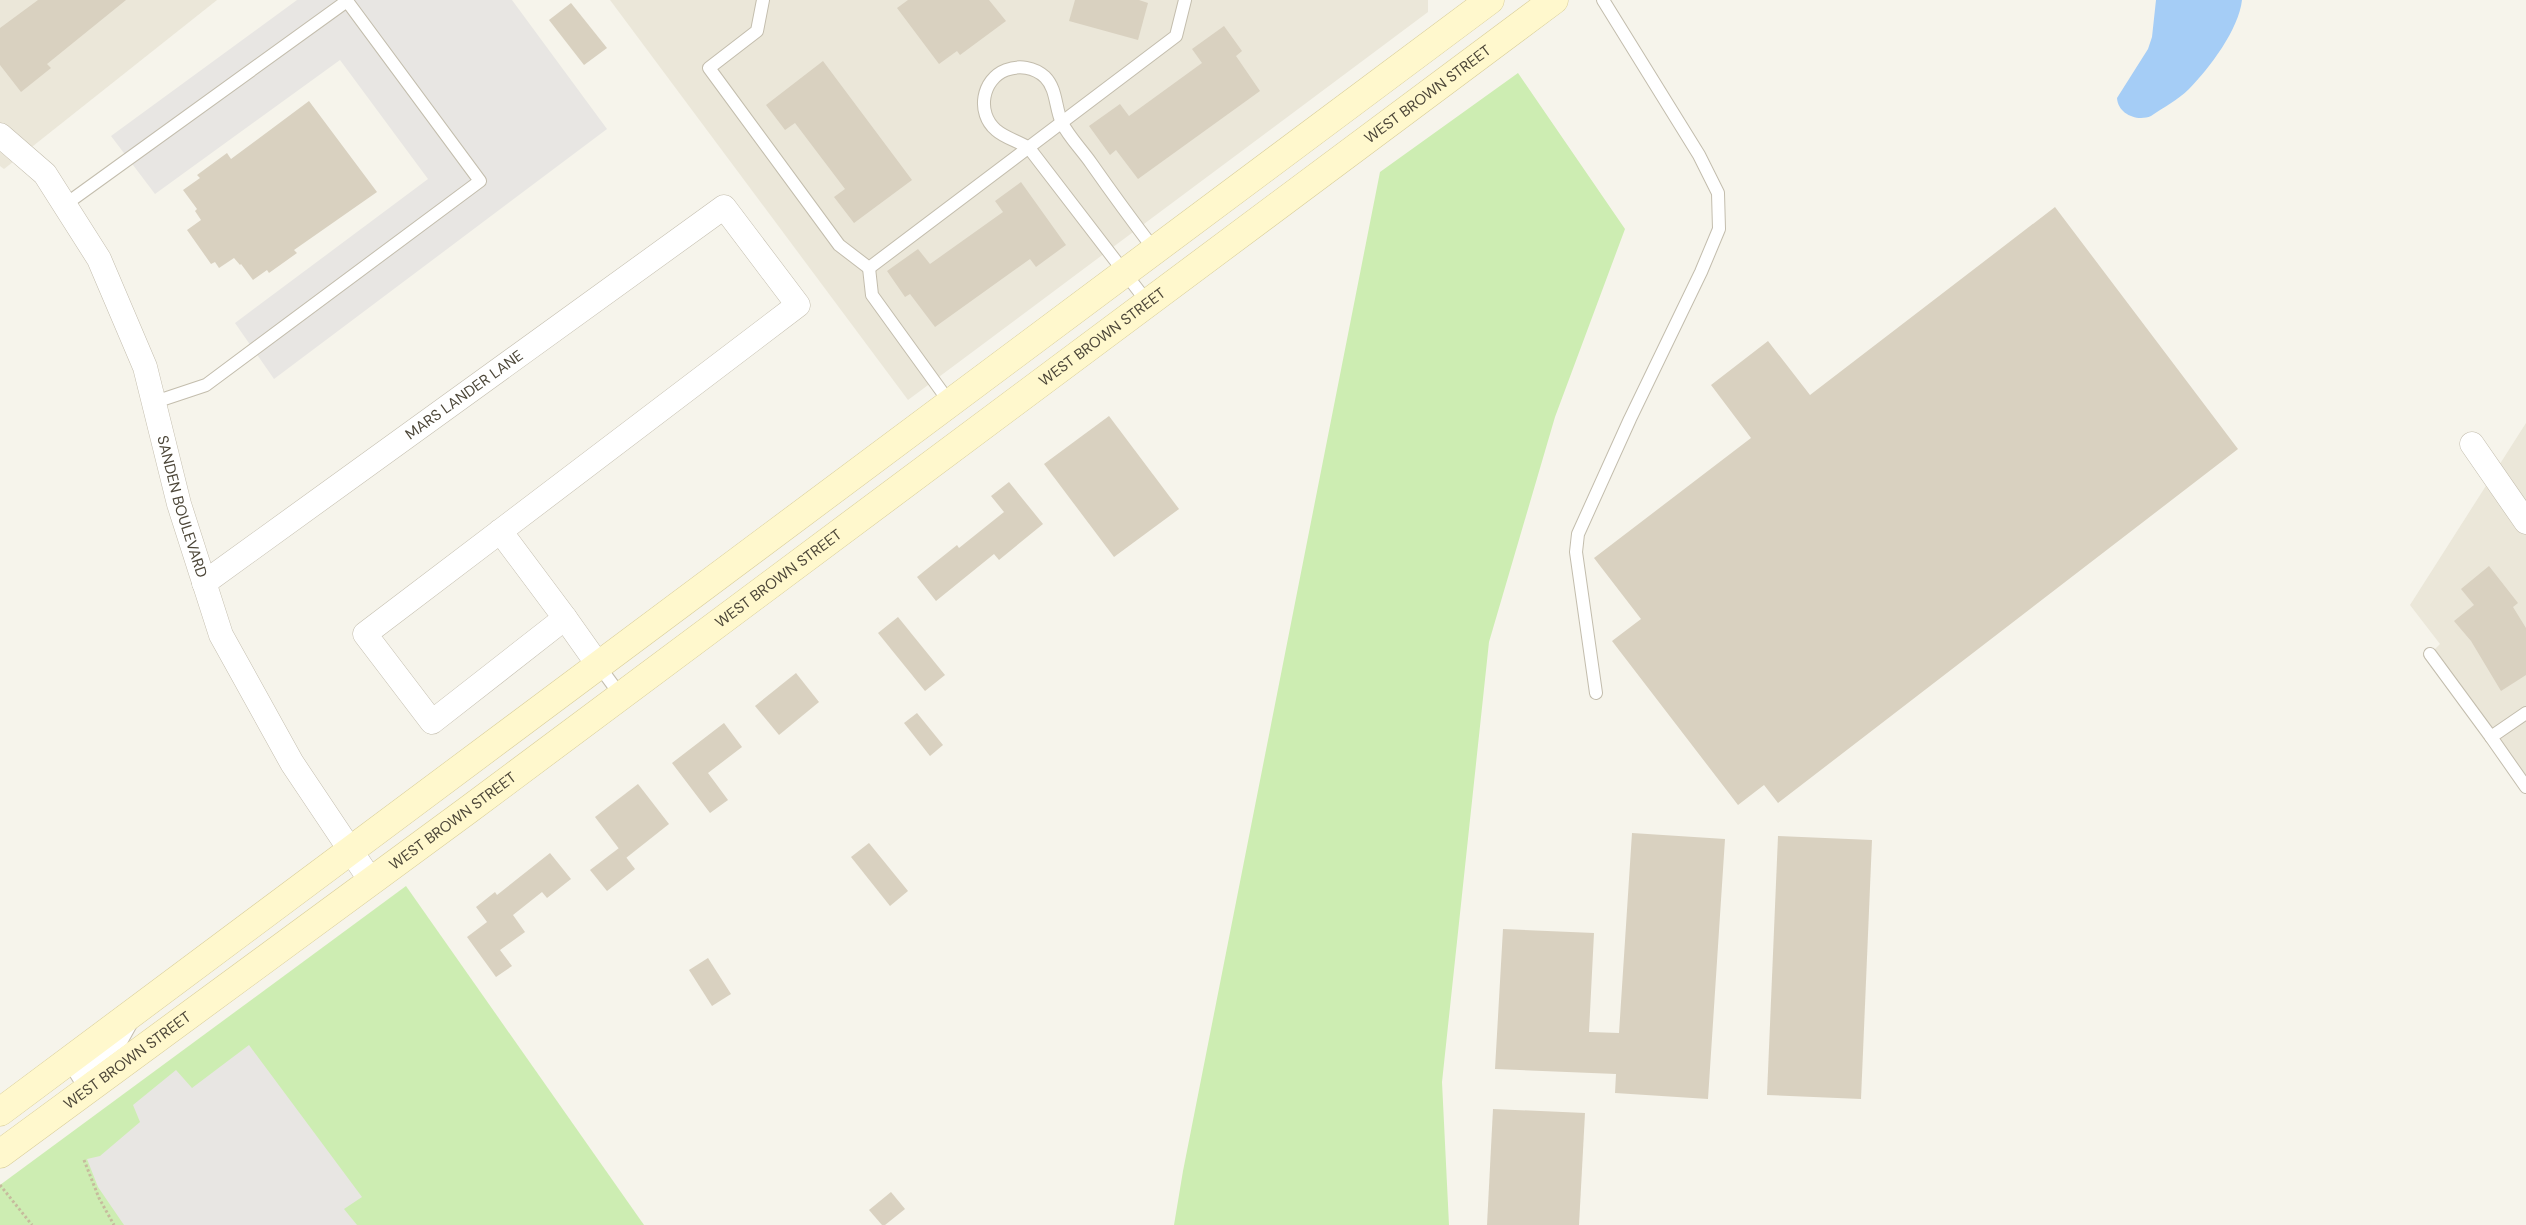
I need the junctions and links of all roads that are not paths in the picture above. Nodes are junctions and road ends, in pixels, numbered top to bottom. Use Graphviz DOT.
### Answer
graph roads {
  1 [pos="763,0"];
  2 [pos="1185,0"];
  3 [pos="1490,0"];
  4 [pos="1554,0"];
  5 [pos="1603,0"];
  6 [pos="1062,122"];
  7 [pos="0,135"];
  8 [pos="1029,148"];
  9 [pos="66,204"];
  10 [pos="1158,254"];
  11 [pos="869,268"];
  12 [pos="1137,289"];
  13 [pos="155,402"];
  14 [pos="950,403"];
  15 [pos="2472,444"];
  16 [pos="838,488"];
  17 [pos="858,519"];
  18 [pos="2526,522"];
  19 [pos="500,531"];
  20 [pos="204,583"];
  21 [pos="564,618"];
  22 [pos="2430,654"];
  23 [pos="600,666"];
  24 [pos="1596,693"];
  25 [pos="621,696"];
  26 [pos="2526,713"];
  27 [pos="2491,737"];
  28 [pos="2526,787"];
  29 [pos="351,851"];
  30 [pos="371,881"];
  31 [pos="141,1007"];
  32 [pos="86,1090"];
  33 [pos="0,1112"];
  34 [pos="0,1154"];
  1 -- 11 [label="lane"];
  2 -- 6 [label="lane"];
  3 -- 10 [label="main road"];
  4 -- 12 [label="main road, WEST BROWN STREET"];
  5 -- 24 [label="lane"];
  6 -- 8 [label="lane"];
  6 -- 8 [label="lane"];
  6 -- 10 [label="lane"];
  7 -- 9 [label="street, SANDEN BOULEVARD"];
  8 -- 11 [label="lane"];
  8 -- 12 [label="lane"];
  9 -- 13 [label="street, SANDEN BOULEVARD"];
  9 -- 13 [label="lane"];
  10 -- 12 [label="main road"];
  11 -- 14 [label="lane"];
  12 -- 14 [label="main road, WEST BROWN STREET"];
  12 -- 17 [label="main road, WEST BROWN STREET"];
  13 -- 20 [label="street, SANDEN BOULEVARD"];
  14 -- 16 [label="main road, WEST BROWN STREET"];
  15 -- 18 [label="street"];
  16 -- 17 [label="main road"];
  16 -- 23 [label="main road, WEST BROWN STREET"];
  17 -- 25 [label="main road, WEST BROWN STREET"];
  19 -- 20 [label="street, MARS LANDER LANE"];
  19 -- 21 [label="street"];
  19 -- 21 [label="street"];
  20 -- 29 [label="street, SANDEN BOULEVARD"];
  21 -- 23 [label="street"];
  22 -- 27 [label="lane"];
  23 -- 25 [label="lane"];
  23 -- 29 [label="main road, WEST BROWN STREET"];
  25 -- 30 [label="main road, WEST BROWN STREET"];
  26 -- 27 [label="lane"];
  27 -- 28 [label="lane"];
  29 -- 30 [label="street, SANDEN BOULEVARD"];
  29 -- 31 [label="main road, WEST BROWN STREET"];
  30 -- 32 [label="main road, WEST BROWN STREET"];
  31 -- 32 [label="lane"];
  31 -- 33 [label="main road, WEST BROWN STREET"];
  32 -- 34 [label="main road, WEST BROWN STREET"];
}
